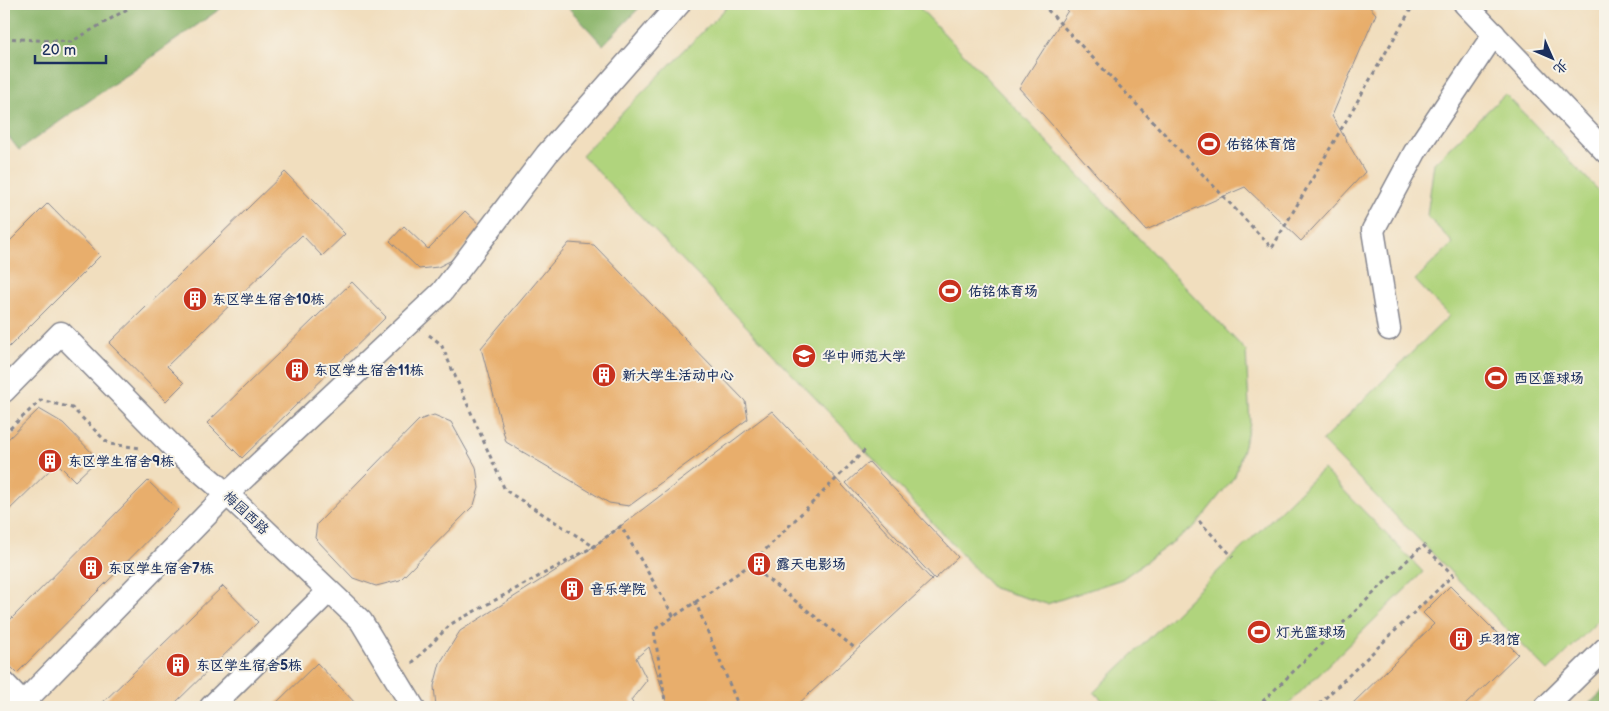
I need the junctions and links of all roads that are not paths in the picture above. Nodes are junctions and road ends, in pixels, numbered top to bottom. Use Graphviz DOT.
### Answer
graph roads {
  1 [pos="679,4"];
  2 [pos="1465,4"];
  3 [pos="1494,34"];
  4 [pos="1605,151"];
  5 [pos="1389,329"];
  6 [pos="4,391"];
  7 [pos="227,494"];
  8 [pos="329,591"];
  9 [pos="1605,649"];
  10 [pos="4,683"];
  11 [pos="25,705"];
  12 [pos="211,707"];
  13 [pos="413,707"];
  14 [pos="1546,707"];
  1 -- 7 [label="street"];
  2 -- 3 [label="street"];
  3 -- 4 [label="street"];
  3 -- 5 [label="street"];
  6 -- 7 [label="street, 梅园西路"];
  7 -- 8 [label="street, 梅园西路"];
  7 -- 11 [label="street"];
  8 -- 12 [label="street"];
  8 -- 13 [label="street, 梅园西路"];
  9 -- 14 [label="street"];
  10 -- 11 [label="street"];
}
